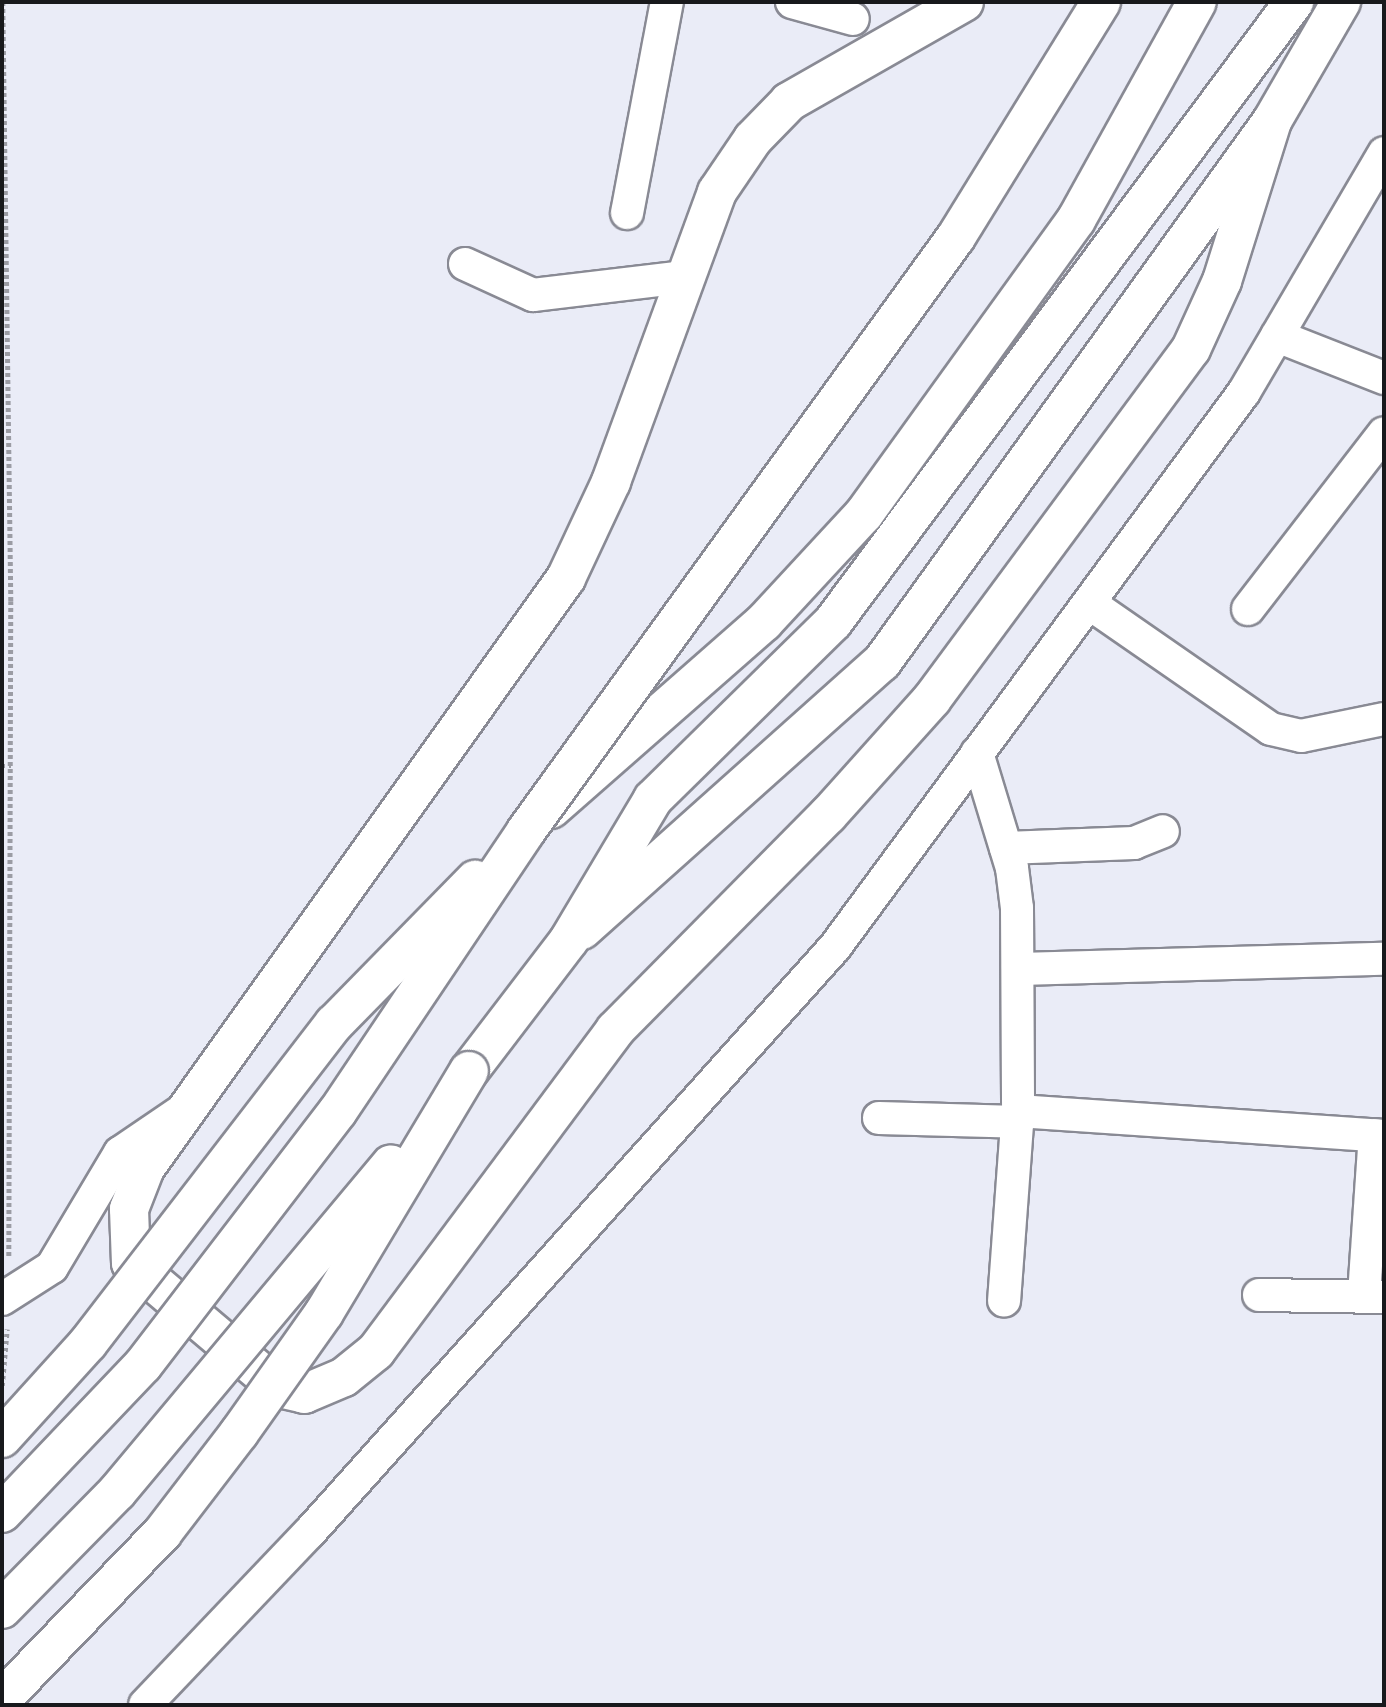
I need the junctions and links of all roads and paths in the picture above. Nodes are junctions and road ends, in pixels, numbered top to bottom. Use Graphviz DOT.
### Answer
graph roads {
  1 [pos="3,2"];
  2 [pos="667,2"];
  3 [pos="792,2"];
  4 [pos="964,2"];
  5 [pos="1101,2"];
  6 [pos="1197,2"];
  7 [pos="1294,2"];
  8 [pos="1341,2"];
  9 [pos="852,11"];
  10 [pos="859,60"];
  11 [pos="1272,121"];
  12 [pos="1384,153"];
  13 [pos="627,213"];
  14 [pos="465,264"];
  15 [pos="683,277"];
  16 [pos="1277,336"];
  17 [pos="1384,378"];
  18 [pos="1384,433"];
  19 [pos="1089,603"];
  20 [pos="1248,609"];
  21 [pos="1384,719"];
  22 [pos="977,753"];
  23 [pos="2,766"];
  24 [pos="11,766"];
  25 [pos="526,831"];
  26 [pos="1163,831"];
  27 [pos="1006,848"];
  28 [pos="569,940"];
  29 [pos="1384,958"];
  30 [pos="1018,969"];
  31 [pos="469,1071"];
  32 [pos="190,1105"];
  33 [pos="1018,1117"];
  34 [pos="879,1118"];
  35 [pos="1380,1135"];
  36 [pos="1259,1295"];
  37 [pos="1374,1296"];
  38 [pos="6,1297"];
  39 [pos="1004,1300"];
  40 [pos="2,1392"];
  41 [pos="2,1438"];
  42 [pos="2,1513"];
  43 [pos="2,1609"];
  44 [pos="2,1699"];
  45 [pos="145,1705"];
  1 -- 24 [label="path"];
  2 -- 13 [label="street"];
  3 -- 9 [label="street"];
  4 -- 10 [label="highway"];
  5 -- 25 [label="highway, bridge"];
  6 -- 25 [label="highway, bridge"];
  7 -- 28 [label="highway"];
  8 -- 11 [label="highway"];
  9 -- 10 [label="street"];
  10 -- 15 [label="highway"];
  11 -- 28 [label="highway"];
  11 -- 32 [label="highway"];
  12 -- 16 [label="street"];
  14 -- 15 [label="street"];
  15 -- 32 [label="highway"];
  16 -- 17 [label="street"];
  16 -- 19 [label="street"];
  18 -- 20 [label="street"];
  19 -- 21 [label="street"];
  19 -- 22 [label="street"];
  22 -- 27 [label="street"];
  22 -- 45 [label="street"];
  23 -- 24 [label="path"];
  24 -- 38 [label="path"];
  25 -- 41 [label="highway, bridge"];
  25 -- 42 [label="highway, bridge"];
  26 -- 27 [label="street"];
  27 -- 30 [label="street"];
  28 -- 31 [label="highway"];
  29 -- 30 [label="street"];
  30 -- 33 [label="street"];
  31 -- 43 [label="highway, bridge"];
  31 -- 44 [label="highway, bridge"];
  32 -- 38 [label="street"];
  33 -- 34 [label="street"];
  33 -- 35 [label="street"];
  33 -- 39 [label="street"];
  35 -- 37 [label="street"];
  36 -- 37 [label="street"];
  38 -- 40 [label="path"];
}
